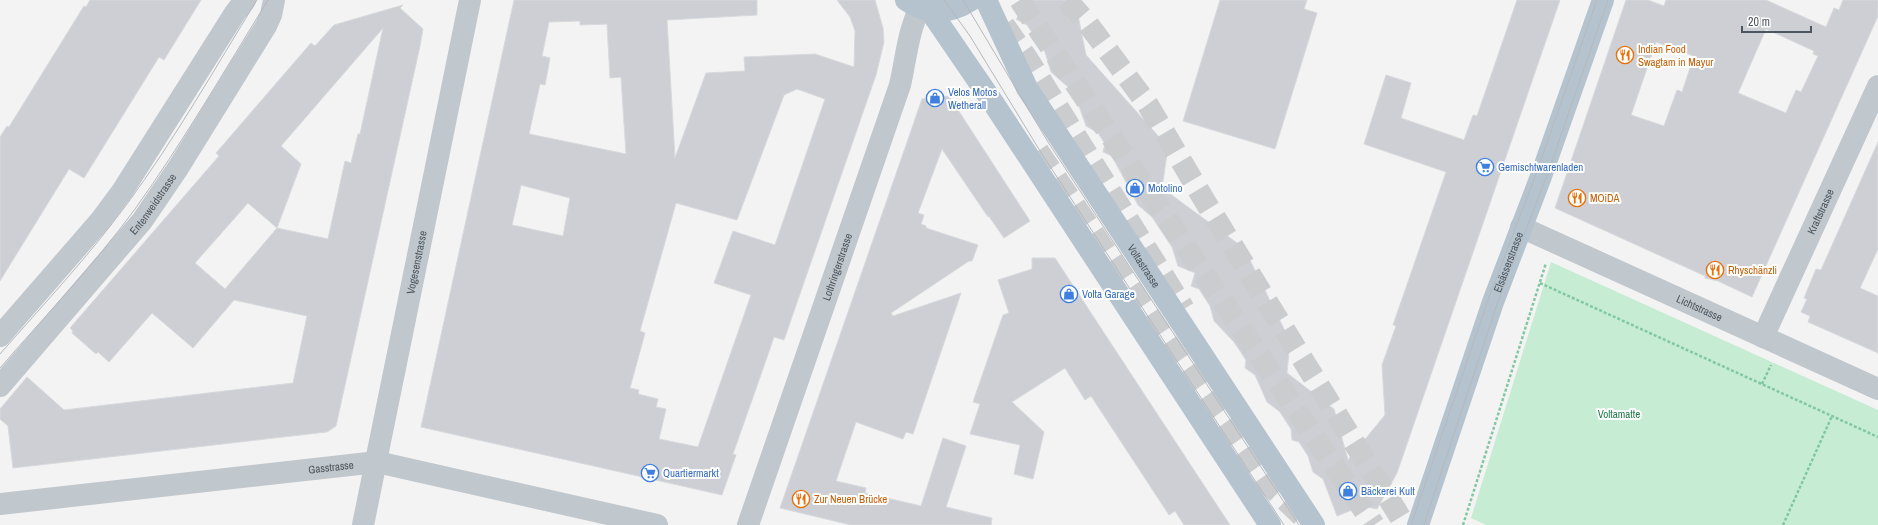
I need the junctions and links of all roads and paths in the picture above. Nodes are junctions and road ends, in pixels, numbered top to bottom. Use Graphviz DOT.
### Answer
graph roads {
  1 [pos="245,0"];
  2 [pos="274,0"];
  3 [pos="470,0"];
  4 [pos="971,0"];
  5 [pos="986,0"];
  6 [pos="1602,0"];
  7 [pos="919,7"];
  8 [pos="1878,86"];
  9 [pos="1521,228"];
  10 [pos="1553,242"];
  11 [pos="1540,284"];
  12 [pos="0,336"];
  13 [pos="1763,337"];
  14 [pos="0,386"];
  15 [pos="1878,389"];
  16 [pos="1832,416"];
  17 [pos="1878,437"];
  18 [pos="377,462"];
  19 [pos="0,504"];
  20 [pos="363,525"];
  21 [pos="657,525"];
  22 [pos="748,525"];
  23 [pos="1270,525"];
  24 [pos="1314,525"];
  25 [pos="1418,525"];
  26 [pos="1463,525"];
  27 [pos="1783,525"];
  1 -- 12 [label="street"];
  2 -- 14 [label="street, Entenweidstrasse"];
  3 -- 18 [label="street, Vogesenstrasse"];
  4 -- 7 [label="main road"];
  5 -- 24 [label="main road, Voltastrasse"];
  6 -- 9 [label="main road, Elsässerstrasse"];
  7 -- 22 [label="street, Lothringerstrasse"];
  7 -- 23 [label="main road"];
  8 -- 13 [label="street, Kraftstrasse"];
  9 -- 10 [label="street, Lichtstrasse"];
  9 -- 25 [label="main road, Elsässerstrasse"];
  10 -- 11 [label="path"];
  10 -- 13 [label="street, Lichtstrasse"];
  11 -- 16 [label="path"];
  11 -- 26 [label="path"];
  13 -- 15 [label="street, Lichtstrasse"];
  16 -- 17 [label="path"];
  16 -- 27 [label="path"];
  18 -- 19 [label="street, Gasstrasse"];
  18 -- 20 [label="street, Vogesenstrasse"];
  18 -- 21 [label="street, Gasstrasse"];
}
